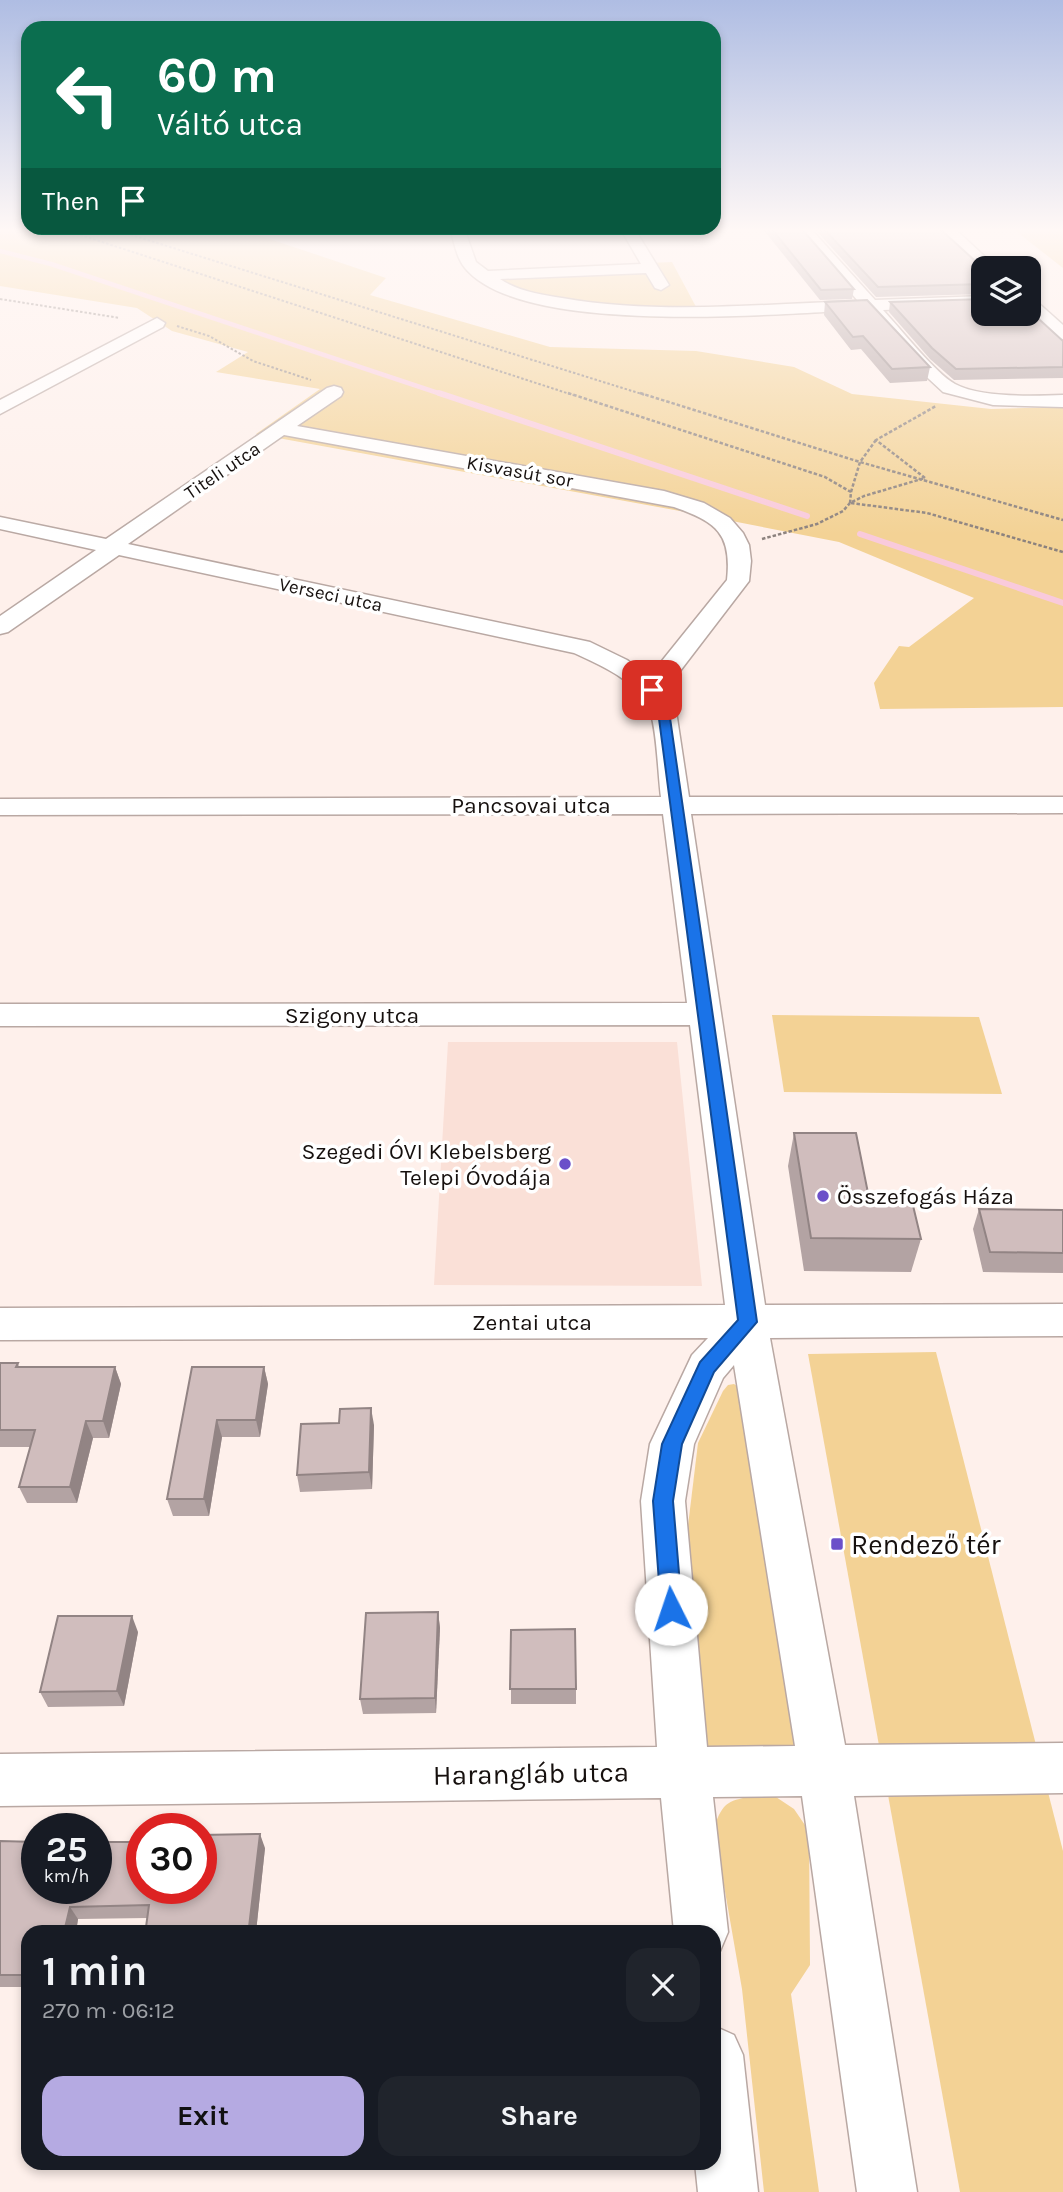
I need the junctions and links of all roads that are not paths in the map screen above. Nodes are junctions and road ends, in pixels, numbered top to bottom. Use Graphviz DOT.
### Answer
graph roads {
  1 [pos="144,330"];
  2 [pos="893,330"];
  3 [pos="334,392"];
  4 [pos="1063,401"];
  5 [pos="0,408"];
  6 [pos="282,429"];
  7 [pos="0,523"];
  8 [pos="111,547"];
  9 [pos="0,628"];
  10 [pos="652,690"];
  11 [pos="1063,804"];
  12 [pos="675,805"];
  13 [pos="0,807"];
  14 [pos="704,1014"];
  15 [pos="0,1016"];
  16 [pos="1063,1320"];
  17 [pos="747,1322"];
  18 [pos="0,1324"];
  19 [pos="1063,1768"];
  20 [pos="824,1769"];
  21 [pos="684,1770"];
  22 [pos="0,1780"];
  23 [pos="700,1925"];
  24 [pos="721,2124"];
  25 [pos="728,2192"];
  26 [pos="887,2192"];
  1 -- 5 [label="street"];
  2 -- 4 [label="street"];
  3 -- 6 [label="street, Titeli utca"];
  6 -- 8 [label="street, Titeli utca"];
  6 -- 10 [label="street, Kisvasút sor"];
  7 -- 8 [label="street, Verseci utca"];
  8 -- 9 [label="street, Titeli utca"];
  8 -- 10 [label="street, Verseci utca"];
  10 -- 12 [label="street"];
  11 -- 12 [label="street, Pancsovai utca"];
  12 -- 13 [label="street, Pancsovai utca"];
  12 -- 14 [label="street"];
  14 -- 15 [label="street, Szigony utca"];
  14 -- 17 [label="street"];
  16 -- 17 [label="street, Zentai utca"];
  17 -- 18 [label="street, Zentai utca"];
  17 -- 20 [label="street"];
  17 -- 21 [label="street"];
  19 -- 20 [label="street, Harangláb utca"];
  20 -- 21 [label="street, Harangláb utca"];
  20 -- 26 [label="street"];
  21 -- 22 [label="street, Harangláb utca"];
  21 -- 23 [label="street"];
  24 -- 25 [label="street"];
}
